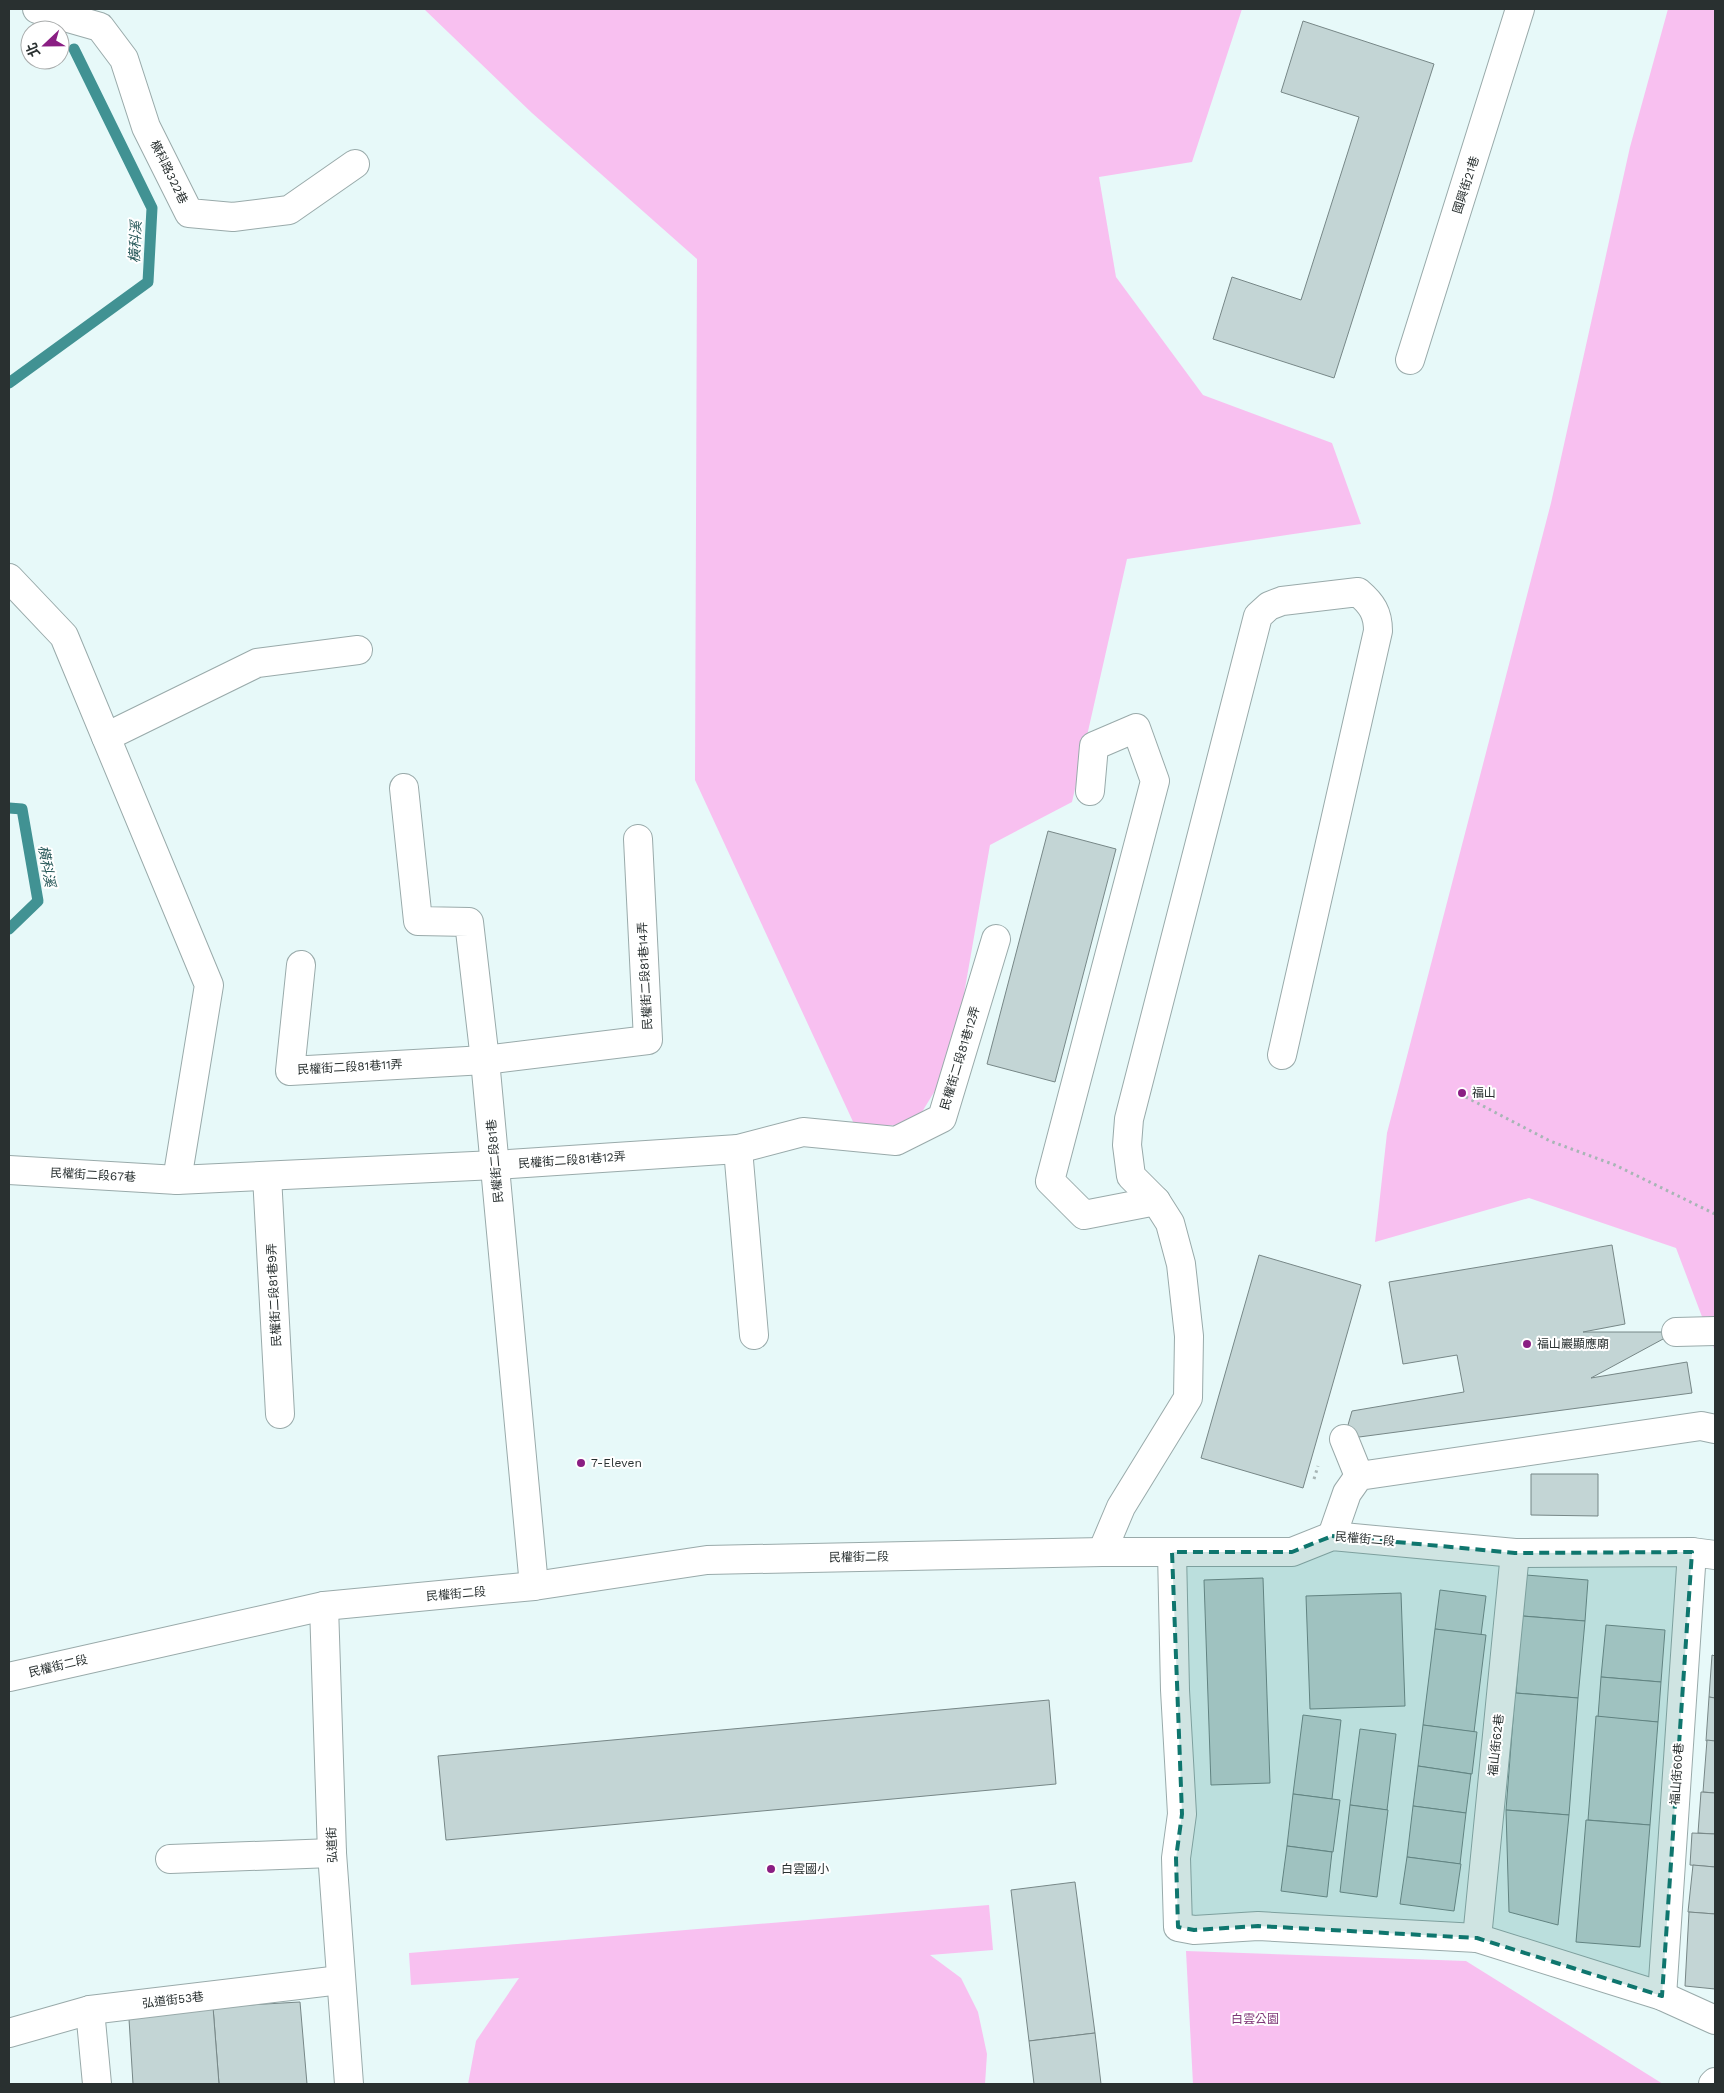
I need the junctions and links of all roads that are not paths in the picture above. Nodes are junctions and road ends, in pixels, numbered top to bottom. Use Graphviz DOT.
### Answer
graph roads {
  1 [pos="37,9"];
  2 [pos="1520,9"];
  3 [pos="355,164"];
  4 [pos="1410,360"];
  5 [pos="9,578"];
  6 [pos="358,650"];
  7 [pos="106,737"];
  8 [pos="404,788"];
  9 [pos="1090,792"];
  10 [pos="638,839"];
  11 [pos="996,939"];
  12 [pos="301,965"];
  13 [pos="1282,1054"];
  14 [pos="485,1060"];
  15 [pos="738,1148"];
  16 [pos="495,1165"];
  17 [pos="9,1170"];
  18 [pos="267,1176"];
  19 [pos="177,1180"];
  20 [pos="1156,1201"];
  21 [pos="1676,1332"];
  22 [pos="1715,1332"];
  23 [pos="754,1336"];
  24 [pos="280,1414"];
  25 [pos="1715,1429"];
  26 [pos="1344,1439"];
  27 [pos="1359,1476"];
  28 [pos="1332,1536"];
  29 [pos="1102,1552"];
  30 [pos="1172,1552"];
  31 [pos="1515,1553"];
  32 [pos="1704,1554"];
  33 [pos="534,1586"];
  34 [pos="324,1606"];
  35 [pos="9,1677"];
  36 [pos="332,1852"];
  37 [pos="170,1859"];
  38 [pos="1478,1938"];
  39 [pos="340,1980"];
  40 [pos="1662,1996"];
  41 [pos="90,2010"];
  42 [pos="1715,2020"];
  43 [pos="9,2033"];
  44 [pos="97,2084"];
  45 [pos="349,2084"];
  1 -- 3 [label="street, 橫科路322巷"];
  2 -- 4 [label="street, 國興街21巷"];
  5 -- 7 [label="street"];
  6 -- 7 [label="street"];
  7 -- 19 [label="street"];
  8 -- 14 [label="street, 民權街二段81巷"];
  9 -- 20 [label="street"];
  10 -- 14 [label="street, 民權街二段81巷14弄"];
  11 -- 15 [label="street, 民權街二段81巷12弄"];
  12 -- 14 [label="street, 民權街二段81巷11弄"];
  13 -- 20 [label="street"];
  14 -- 16 [label="street, 民權街二段81巷"];
  15 -- 16 [label="street, 民權街二段81巷12弄"];
  15 -- 23 [label="street"];
  16 -- 18 [label="street"];
  16 -- 33 [label="street, 民權街二段81巷"];
  17 -- 19 [label="street, 民權街二段67巷"];
  18 -- 19 [label="street"];
  18 -- 24 [label="street, 民權街二段81巷9弄"];
  20 -- 29 [label="street"];
  21 -- 22 [label="street"];
  25 -- 27 [label="street"];
  26 -- 27 [label="street"];
  27 -- 28 [label="street"];
  28 -- 30 [label="street, 民權街二段"];
  28 -- 31 [label="street, 民權街二段"];
  29 -- 30 [label="street, 民權街二段"];
  29 -- 33 [label="street, 民權街二段"];
  30 -- 38 [label="street"];
  31 -- 32 [label="street, 民權街二段"];
  31 -- 38 [label="street, 福山街62巷"];
  32 -- 40 [label="street, 福山街60巷"];
  33 -- 34 [label="street, 民權街二段"];
  34 -- 35 [label="street, 民權街二段"];
  34 -- 36 [label="street, 弘道街"];
  36 -- 37 [label="street"];
  36 -- 39 [label="street, 弘道街"];
  38 -- 40 [label="street"];
  39 -- 41 [label="street, 弘道街53巷"];
  39 -- 45 [label="street, 弘道街"];
  40 -- 42 [label="street"];
  41 -- 43 [label="street, 弘道街53巷"];
  41 -- 44 [label="street"];
}
